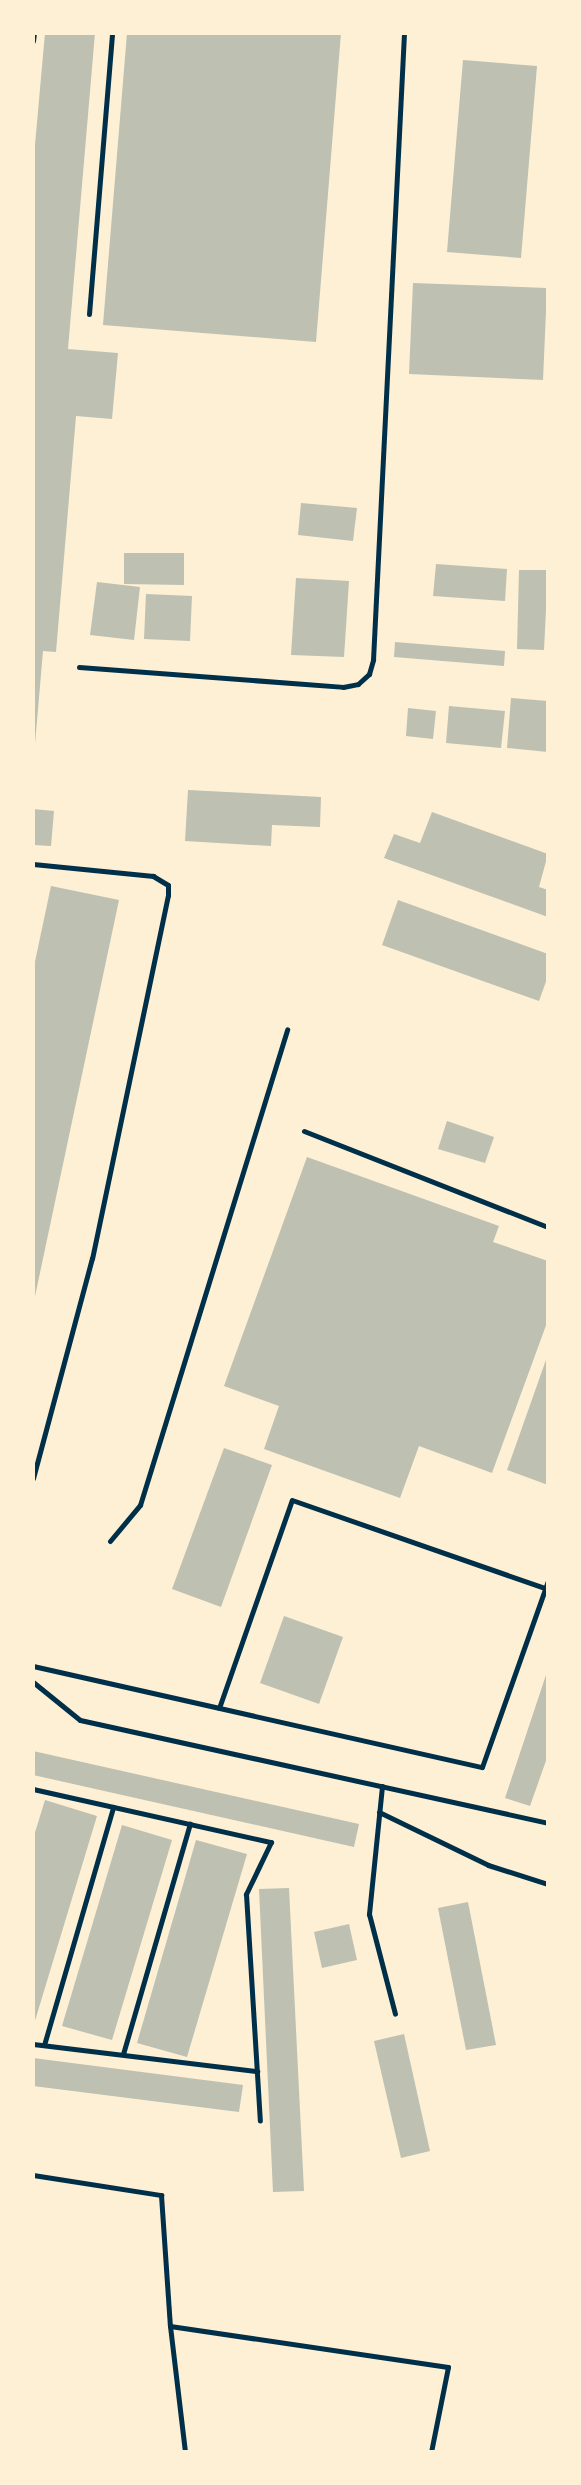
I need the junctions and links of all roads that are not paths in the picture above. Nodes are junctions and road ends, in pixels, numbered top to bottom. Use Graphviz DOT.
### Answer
graph roads {
  1 [pos="34,33"];
  2 [pos="113,33"];
  3 [pos="404,33"];
  4 [pos="33,41"];
  5 [pos="89,314"];
  6 [pos="79,667"];
  7 [pos="33,864"];
  8 [pos="287,1029"];
  9 [pos="304,1131"];
  10 [pos="548,1227"];
  11 [pos="33,1478"];
  12 [pos="110,1541"];
  13 [pos="548,1581"];
  14 [pos="545,1588"];
  15 [pos="33,1666"];
  16 [pos="33,1682"];
  17 [pos="219,1708"];
  18 [pos="382,1786"];
  19 [pos="33,1789"];
  20 [pos="113,1807"];
  21 [pos="379,1812"];
  22 [pos="548,1823"];
  23 [pos="190,1824"];
  24 [pos="548,1884"];
  25 [pos="395,2014"];
  26 [pos="33,2044"];
  27 [pos="44,2045"];
  28 [pos="123,2054"];
  29 [pos="257,2071"];
  30 [pos="260,2121"];
  31 [pos="33,2175"];
  32 [pos="170,2326"];
  33 [pos="185,2452"];
  34 [pos="431,2452"];
  1 -- 4 [label="lane"];
  2 -- 5 [label="lane"];
  3 -- 6 [label="lane"];
  7 -- 11 [label="lane"];
  8 -- 12 [label="lane"];
  9 -- 10 [label="lane"];
  13 -- 14 [label="lane"];
  14 -- 17 [label="lane"];
  14 -- 17 [label="lane"];
  15 -- 17 [label="lane"];
  16 -- 18 [label="lane"];
  18 -- 21 [label="lane"];
  18 -- 22 [label="lane"];
  19 -- 20 [label="lane"];
  20 -- 23 [label="lane"];
  20 -- 27 [label="lane"];
  21 -- 24 [label="lane"];
  21 -- 25 [label="lane"];
  23 -- 28 [label="lane"];
  23 -- 29 [label="lane"];
  26 -- 27 [label="lane"];
  27 -- 28 [label="lane"];
  28 -- 29 [label="lane"];
  29 -- 30 [label="lane"];
  31 -- 32 [label="lane"];
  32 -- 33 [label="lane"];
  32 -- 34 [label="lane"];
}
